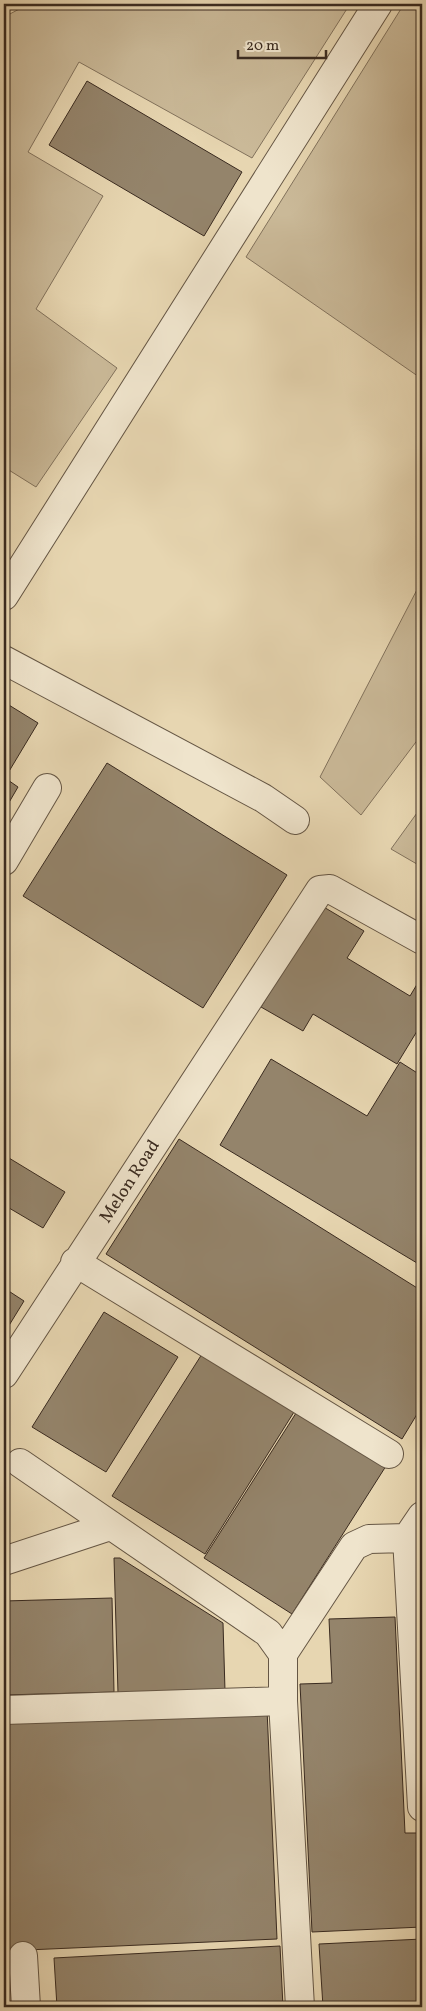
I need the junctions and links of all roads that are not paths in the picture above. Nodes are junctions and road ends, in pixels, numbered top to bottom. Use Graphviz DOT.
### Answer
graph roads {
  1 [pos="378,4"];
  2 [pos="4,596"];
  3 [pos="4,660"];
  4 [pos="47,788"];
  5 [pos="295,820"];
  6 [pos="4,861"];
  7 [pos="422,940"];
  8 [pos="75,1262"];
  9 [pos="4,1374"];
  10 [pos="388,1454"];
  11 [pos="20,1464"];
  12 [pos="422,1516"];
  13 [pos="110,1526"];
  14 [pos="407,1538"];
  15 [pos="4,1561"];
  16 [pos="283,1654"];
  17 [pos="283,1701"];
  18 [pos="4,1710"];
  19 [pos="422,1807"];
  20 [pos="23,1956"];
  21 [pos="26,2007"];
  22 [pos="300,2007"];
  1 -- 2 [label="street"];
  3 -- 5 [label="street"];
  4 -- 6 [label="street"];
  7 -- 8 [label="street, Melon Road"];
  8 -- 9 [label="street, Melon Road"];
  8 -- 10 [label="street"];
  11 -- 13 [label="street"];
  12 -- 14 [label="street"];
  13 -- 15 [label="street"];
  13 -- 16 [label="street"];
  14 -- 16 [label="street"];
  14 -- 19 [label="street"];
  16 -- 17 [label="street"];
  17 -- 18 [label="street"];
  17 -- 22 [label="street"];
  20 -- 21 [label="street"];
}
